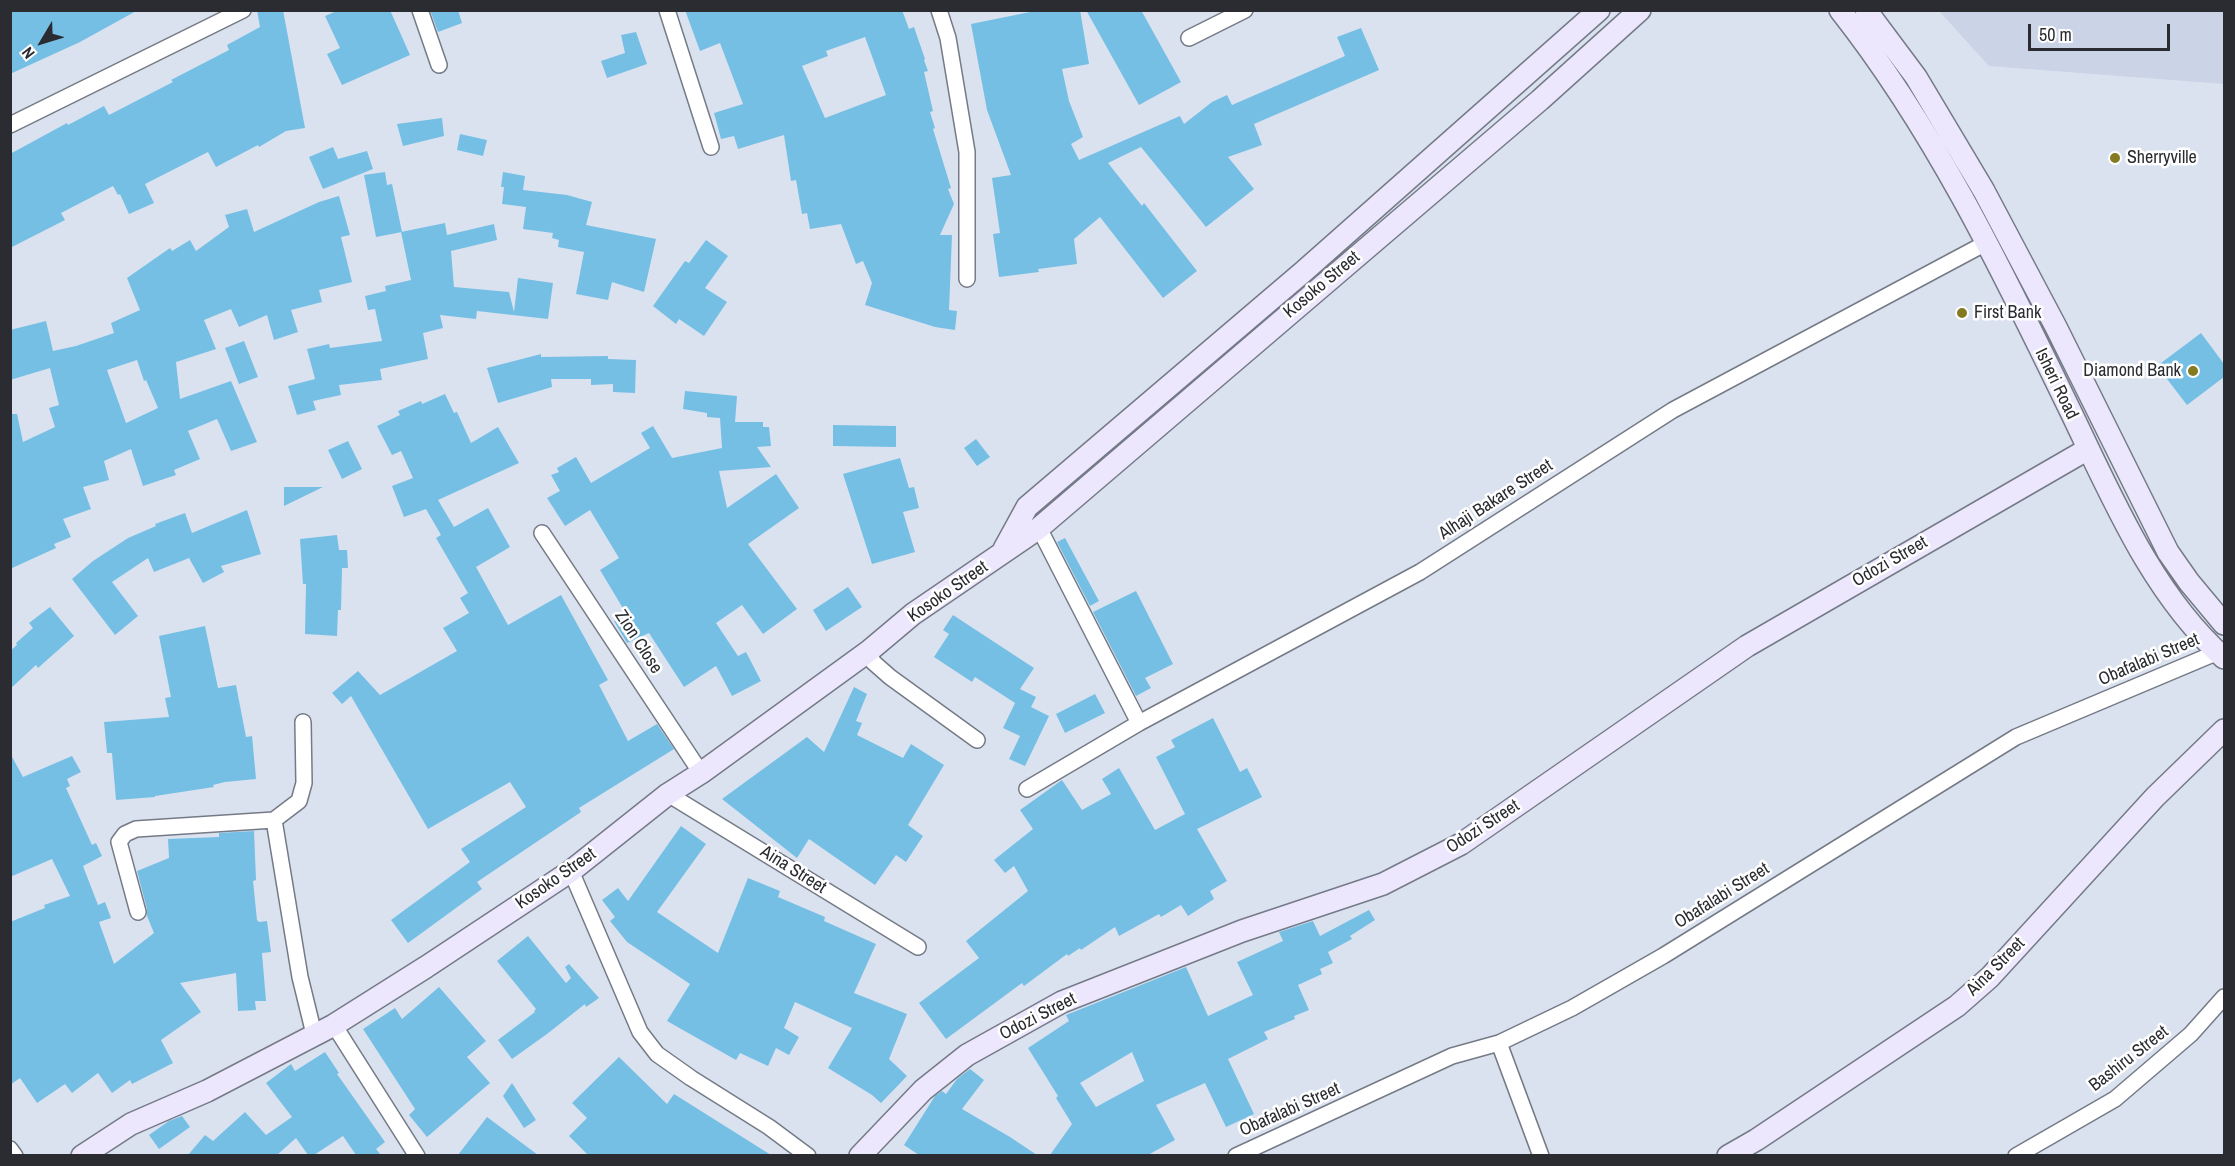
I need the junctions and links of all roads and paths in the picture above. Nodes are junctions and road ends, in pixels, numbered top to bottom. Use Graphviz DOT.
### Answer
graph roads {
  1 [pos="243,10"];
  2 [pos="420,10"];
  3 [pos="668,10"];
  4 [pos="939,10"];
  5 [pos="1245,10"];
  6 [pos="1599,10"];
  7 [pos="1640,10"];
  8 [pos="1840,10"];
  9 [pos="1866,10"];
  10 [pos="1189,39"];
  11 [pos="439,66"];
  12 [pos="1522,79"];
  13 [pos="1540,100"];
  14 [pos="10,125"];
  15 [pos="711,147"];
  16 [pos="1986,243"];
  17 [pos="967,279"];
  18 [pos="2088,449"];
  19 [pos="1039,528"];
  20 [pos="542,533"];
  21 [pos="1001,555"];
  22 [pos="2223,621"];
  23 [pos="869,651"];
  24 [pos="2221,655"];
  25 [pos="303,722"];
  26 [pos="1139,723"];
  27 [pos="2224,730"];
  28 [pos="976,740"];
  29 [pos="701,773"];
  30 [pos="1028,789"];
  31 [pos="668,794"];
  32 [pos="274,820"];
  33 [pos="571,871"];
  34 [pos="138,912"];
  35 [pos="918,947"];
  36 [pos="2224,997"];
  37 [pos="334,1025"];
  38 [pos="314,1034"];
  39 [pos="1499,1043"];
  40 [pos="10,1149"];
  41 [pos="15,1155"];
  42 [pos="82,1155"];
  43 [pos="417,1155"];
  44 [pos="808,1155"];
  45 [pos="862,1155"];
  46 [pos="1236,1155"];
  47 [pos="1541,1155"];
  48 [pos="1728,1155"];
  49 [pos="2016,1155"];
  1 -- 14 [label="street"];
  2 -- 11 [label="street"];
  3 -- 15 [label="street"];
  4 -- 17 [label="street"];
  5 -- 10 [label="street"];
  6 -- 12 [label="street, Kosoko Street"];
  7 -- 13 [label="street, Kosoko Street"];
  8 -- 16 [label="street, Isheri Road"];
  9 -- 22 [label="street, Isheri Road"];
  12 -- 13 [label="street"];
  12 -- 21 [label="street, Kosoko Street"];
  13 -- 19 [label="street, Kosoko Street"];
  16 -- 18 [label="street, Isheri Road"];
  16 -- 26 [label="street, Alhaji Bakare Street"];
  18 -- 24 [label="street, Isheri Road"];
  18 -- 45 [label="street, Odozi Street"];
  19 -- 21 [label="street, Kosoko Street"];
  19 -- 26 [label="street"];
  20 -- 29 [label="street, Zion Close"];
  21 -- 23 [label="street, Kosoko Street"];
  23 -- 28 [label="street"];
  23 -- 29 [label="street, Kosoko Street"];
  24 -- 39 [label="street, Obafalabi Street"];
  25 -- 32 [label="street"];
  26 -- 30 [label="street, Alhaji Bakare Street"];
  27 -- 48 [label="street, Aina Street"];
  29 -- 31 [label="street, Kosoko Street"];
  31 -- 33 [label="street, Kosoko Street"];
  31 -- 35 [label="street, Aina Street"];
  32 -- 34 [label="street"];
  32 -- 38 [label="street"];
  33 -- 37 [label="street, Kosoko Street"];
  33 -- 44 [label="street"];
  36 -- 49 [label="street, Bashiru Street"];
  37 -- 38 [label="street, Kosoko Street"];
  37 -- 43 [label="street"];
  38 -- 42 [label="street, Kosoko Street"];
  39 -- 46 [label="street, Obafalabi Street"];
  39 -- 47 [label="street"];
  40 -- 41 [label="street"];
}
